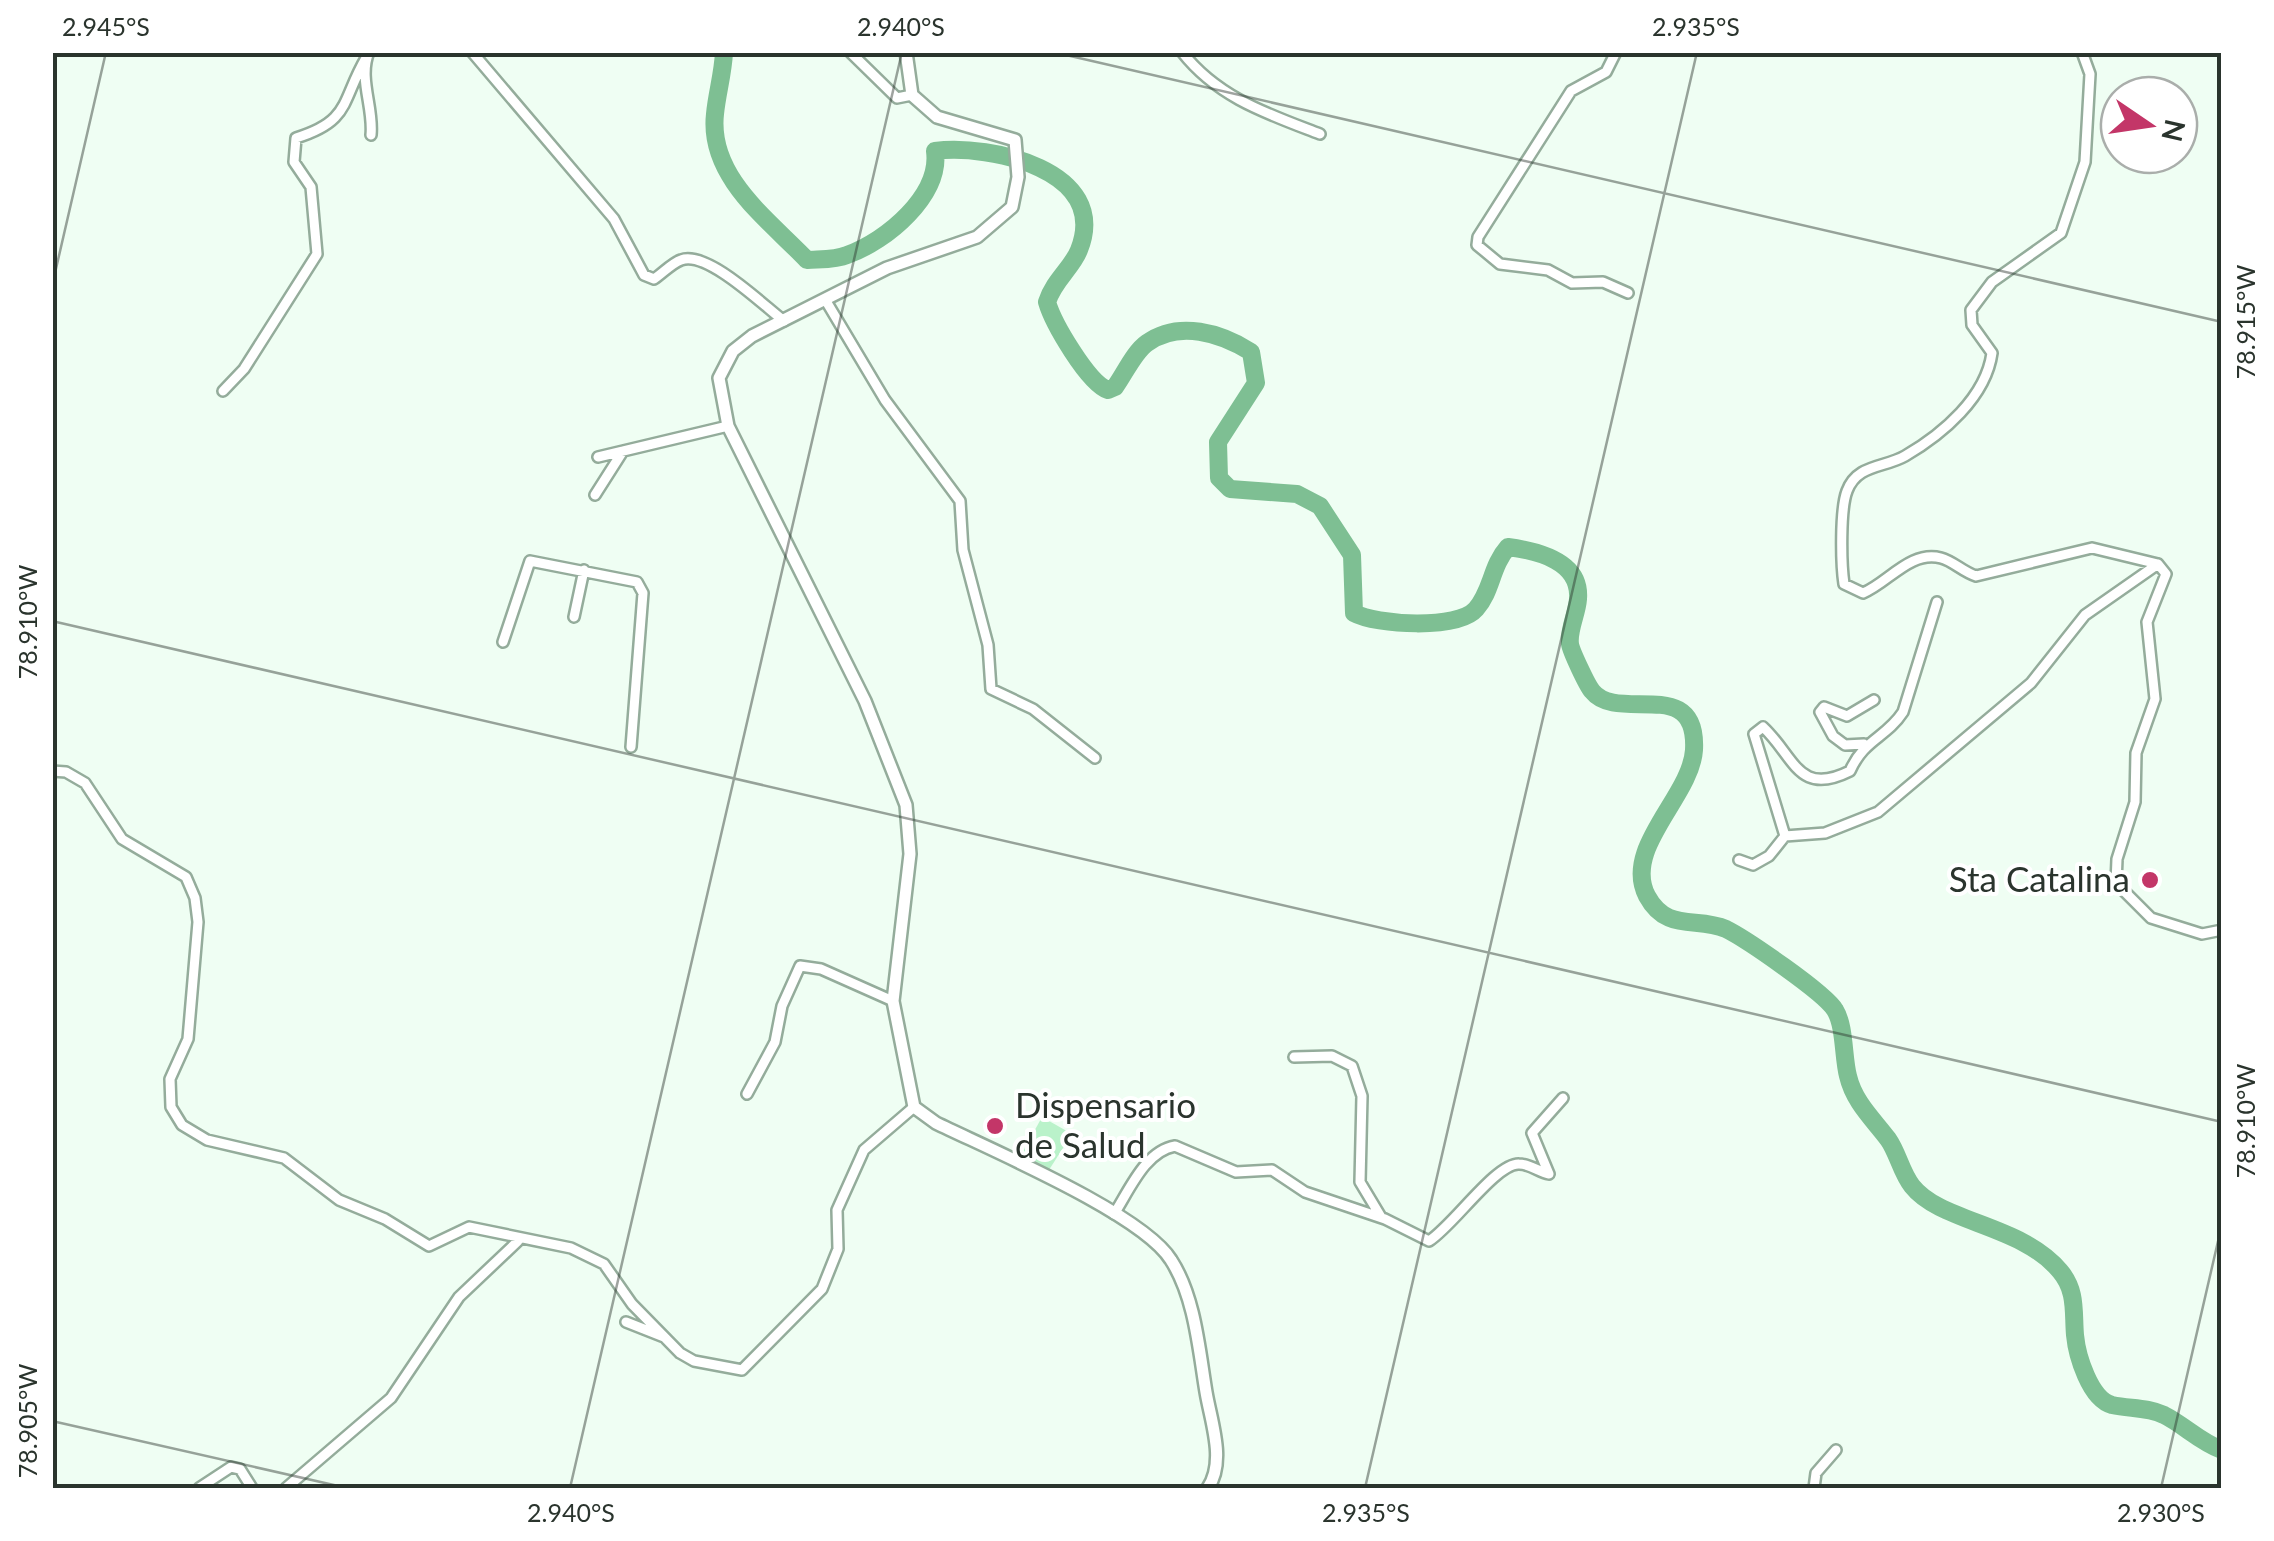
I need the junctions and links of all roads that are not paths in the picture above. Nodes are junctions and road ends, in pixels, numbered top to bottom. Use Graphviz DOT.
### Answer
graph roads {
  1 [pos="472,52"];
  2 [pos="850,52"];
  3 [pos="906,52"];
  4 [pos="1182,52"];
  5 [pos="1616,52"];
  6 [pos="2082,52"];
  7 [pos="367,55"];
  8 [pos="912,95"];
  9 [pos="1320,134"];
  10 [pos="371,135"];
  11 [pos="1628,293"];
  12 [pos="826,300"];
  13 [pos="784,321"];
  14 [pos="224,391"];
  15 [pos="728,426"];
  16 [pos="625,449"];
  17 [pos="598,457"];
  18 [pos="596,496"];
  19 [pos="2158,564"];
  20 [pos="584,570"];
  21 [pos="1937,602"];
  22 [pos="574,617"];
  23 [pos="503,642"];
  24 [pos="1874,700"];
  25 [pos="1864,744"];
  26 [pos="630,746"];
  27 [pos="1095,758"];
  28 [pos="52,771"];
  29 [pos="1784,836"];
  30 [pos="1739,860"];
  31 [pos="2222,930"];
  32 [pos="893,1001"];
  33 [pos="1294,1057"];
  34 [pos="747,1094"];
  35 [pos="1563,1098"];
  36 [pos="914,1107"];
  37 [pos="1114,1214"];
  38 [pos="1381,1218"];
  39 [pos="518,1241"];
  40 [pos="626,1322"];
  41 [pos="664,1337"];
  42 [pos="1836,1450"];
  43 [pos="200,1488"];
  44 [pos="252,1488"];
  45 [pos="286,1488"];
  46 [pos="1208,1488"];
  47 [pos="1814,1488"];
  1 -- 13 [label="street"];
  2 -- 8 [label="street"];
  3 -- 8 [label="street"];
  4 -- 9 [label="street"];
  5 -- 11 [label="street"];
  6 -- 19 [label="street"];
  7 -- 10 [label="street"];
  7 -- 14 [label="street"];
  8 -- 12 [label="street"];
  12 -- 13 [label="street"];
  12 -- 27 [label="street"];
  13 -- 15 [label="street"];
  15 -- 16 [label="street"];
  15 -- 32 [label="street"];
  16 -- 17 [label="street"];
  16 -- 18 [label="street"];
  19 -- 29 [label="street"];
  19 -- 31 [label="street"];
  20 -- 22 [label="street"];
  20 -- 23 [label="street"];
  20 -- 26 [label="street"];
  21 -- 25 [label="street"];
  24 -- 25 [label="street"];
  25 -- 29 [label="street"];
  28 -- 39 [label="street"];
  29 -- 30 [label="street"];
  32 -- 34 [label="street"];
  32 -- 36 [label="street"];
  33 -- 38 [label="street"];
  35 -- 38 [label="street"];
  36 -- 37 [label="street"];
  36 -- 41 [label="street"];
  37 -- 38 [label="street"];
  37 -- 46 [label="street"];
  39 -- 41 [label="street"];
  39 -- 45 [label="street"];
  40 -- 41 [label="street"];
  42 -- 47 [label="street"];
  43 -- 44 [label="street"];
}
